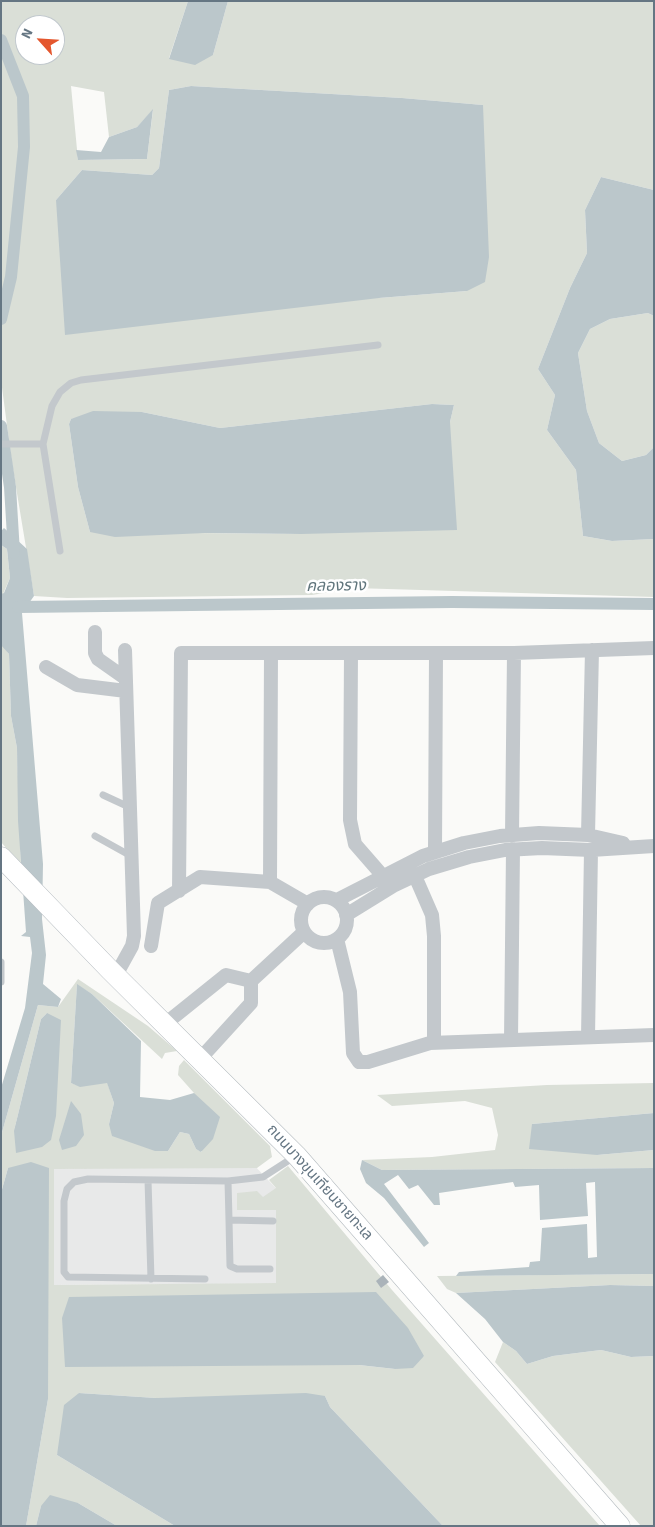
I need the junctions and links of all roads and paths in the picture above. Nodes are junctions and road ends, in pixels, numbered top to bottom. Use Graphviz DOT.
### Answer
graph roads {
  1 [pos="378,345"];
  2 [pos="1,444"];
  3 [pos="43,444"];
  4 [pos="60,551"];
  5 [pos="95,632"];
  6 [pos="654,648"];
  7 [pos="125,650"];
  8 [pos="592,650"];
  9 [pos="436,652"];
  10 [pos="271,653"];
  11 [pos="351,653"];
  12 [pos="514,653"];
  13 [pos="46,666"];
  14 [pos="125,685"];
  15 [pos="103,795"];
  16 [pos="129,807"];
  17 [pos="512,835"];
  18 [pos="588,835"];
  19 [pos="95,836"];
  20 [pos="639,846"];
  21 [pos="654,846"];
  22 [pos="513,850"];
  23 [pos="590,850"];
  24 [pos="435,852"];
  25 [pos="131,856"];
  26 [pos="1,857"];
  27 [pos="382,875"];
  28 [pos="415,876"];
  29 [pos="270,882"];
  30 [pos="179,891"];
  31 [pos="336,900"];
  32 [pos="308,904"];
  33 [pos="346,915"];
  34 [pos="304,932"];
  35 [pos="337,939"];
  36 [pos="151,946"];
  37 [pos="1,962"];
  38 [pos="116,975"];
  39 [pos="251,981"];
  40 [pos="1,982"];
  41 [pos="165,1024"];
  42 [pos="654,1035"];
  43 [pos="588,1037"];
  44 [pos="511,1040"];
  45 [pos="434,1043"];
  46 [pos="200,1058"];
  47 [pos="297,1156"];
  48 [pos="148,1180"];
  49 [pos="228,1180"];
  50 [pos="229,1220"];
  51 [pos="272,1221"];
  52 [pos="270,1269"];
  53 [pos="151,1279"];
  54 [pos="204,1279"];
  55 [pos="620,1526"];
  1 -- 3 [label="lane"];
  2 -- 3 [label="lane"];
  3 -- 4 [label="lane"];
  5 -- 14 [label="street"];
  6 -- 8 [label="street"];
  7 -- 14 [label="street"];
  8 -- 12 [label="street"];
  8 -- 18 [label="street"];
  9 -- 11 [label="street"];
  9 -- 12 [label="street"];
  9 -- 24 [label="street"];
  10 -- 11 [label="street"];
  10 -- 29 [label="street"];
  10 -- 30 [label="street"];
  11 -- 27 [label="street"];
  12 -- 17 [label="street"];
  13 -- 14 [label="street"];
  14 -- 16 [label="street"];
  15 -- 16 [label="lane"];
  16 -- 25 [label="street"];
  17 -- 18 [label="street"];
  17 -- 24 [label="street"];
  18 -- 20 [label="street"];
  19 -- 25 [label="lane"];
  20 -- 21 [label="street"];
  20 -- 23 [label="street"];
  22 -- 23 [label="street"];
  22 -- 28 [label="street"];
  22 -- 44 [label="street"];
  23 -- 43 [label="street"];
  24 -- 27 [label="street"];
  25 -- 38 [label="street"];
  26 -- 38 [label="main road, ถนนบางขุนเทียนชายทะเล"];
  27 -- 31 [label="street"];
  28 -- 33 [label="street"];
  28 -- 45 [label="street"];
  29 -- 30 [label="street"];
  29 -- 32 [label="street"];
  30 -- 36 [label="street"];
  31 -- 32 [label="street"];
  31 -- 33 [label="street"];
  32 -- 34 [label="street"];
  33 -- 35 [label="street"];
  34 -- 35 [label="street"];
  34 -- 39 [label="street"];
  35 -- 45 [label="street"];
  37 -- 40 [label="lane"];
  38 -- 41 [label="main road, ถนนบางขุนเทียนชายทะเล"];
  39 -- 41 [label="street"];
  39 -- 46 [label="street"];
  41 -- 46 [label="main road, ถนนบางขุนเทียนชายทะเล"];
  42 -- 43 [label="street"];
  43 -- 44 [label="street"];
  44 -- 45 [label="street"];
  46 -- 47 [label="main road, ถนนบางขุนเทียนชายทะเล"];
  47 -- 49 [label="lane"];
  47 -- 55 [label="main road, ถนนบางขุนเทียนชายทะเล"];
  48 -- 49 [label="lane"];
  48 -- 53 [label="lane"];
  48 -- 53 [label="lane"];
  49 -- 50 [label="lane"];
  50 -- 51 [label="lane"];
  50 -- 52 [label="lane"];
  53 -- 54 [label="lane"];
}
